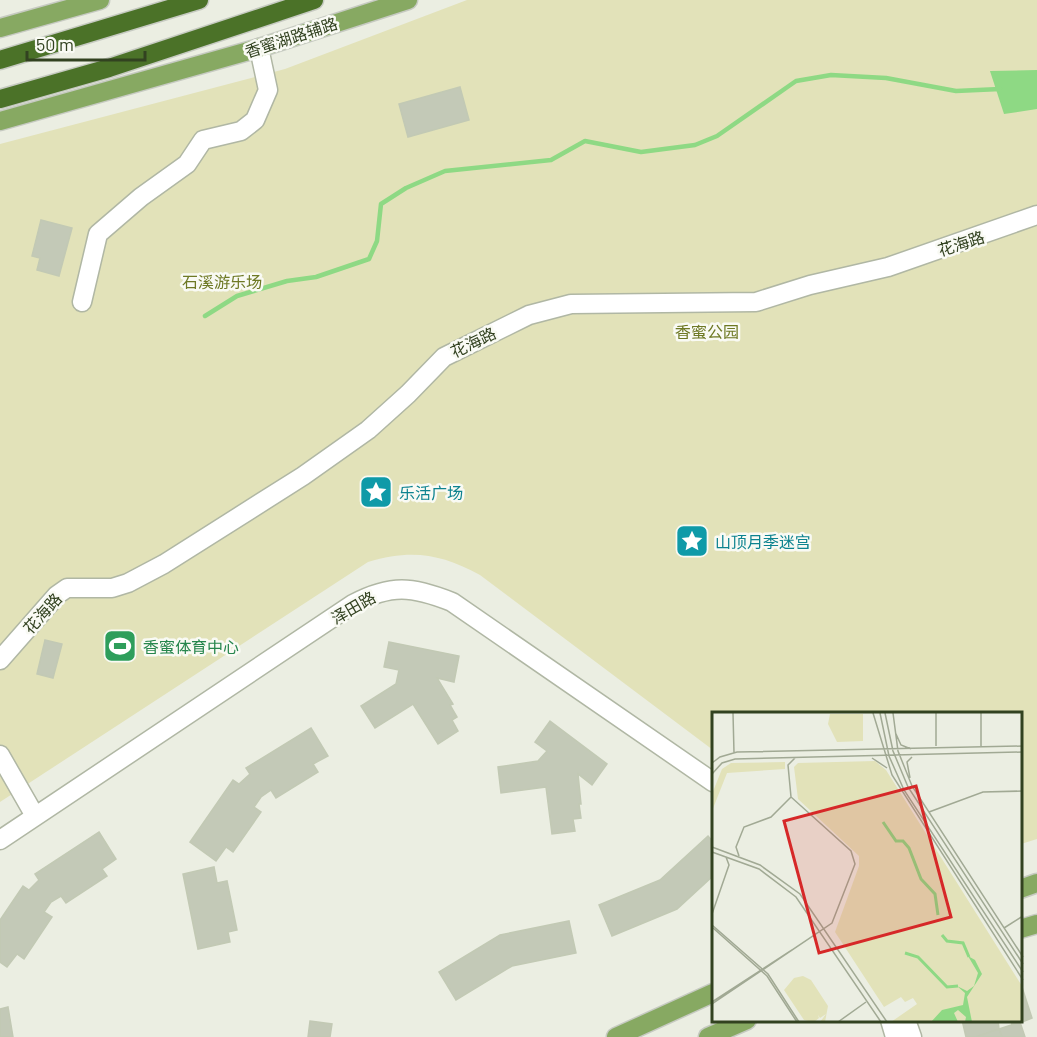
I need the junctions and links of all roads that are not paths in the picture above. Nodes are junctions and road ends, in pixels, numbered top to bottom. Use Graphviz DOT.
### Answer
graph roads {
  1 [pos="100,0"];
  2 [pos="199,0"];
  3 [pos="314,0"];
  4 [pos="408,0"];
  5 [pos="0,28"];
  6 [pos="259,48"];
  7 [pos="0,60"];
  8 [pos="0,99"];
  9 [pos="0,121"];
  10 [pos="1037,215"];
  11 [pos="82,302"];
  12 [pos="0,660"];
  13 [pos="0,754"];
  14 [pos="712,781"];
  15 [pos="35,816"];
  16 [pos="0,840"];
  17 [pos="1037,883"];
  18 [pos="1022,888"];
  19 [pos="1037,924"];
  20 [pos="1022,928"];
  21 [pos="712,993"];
  22 [pos="742,1022"];
  23 [pos="891,1022"];
  24 [pos="907,1022"];
  25 [pos="616,1037"];
  26 [pos="708,1037"];
  27 [pos="895,1037"];
  28 [pos="912,1037"];
  1 -- 5 [label="main road"];
  2 -- 7 [label="highway"];
  3 -- 8 [label="highway"];
  4 -- 6 [label="main road, 香蜜湖路辅路"];
  6 -- 9 [label="main road, 香蜜湖路辅路"];
  6 -- 11 [label="street"];
  10 -- 12 [label="street, 花海路"];
  13 -- 15 [label="street"];
  14 -- 15 [label="street, 泽田路"];
  15 -- 16 [label="street, 泽田路"];
  17 -- 18 [label="main road"];
  19 -- 20 [label="main road"];
  21 -- 25 [label="main road"];
  22 -- 26 [label="main road"];
  23 -- 27 [label="street"];
  24 -- 28 [label="street"];
}
